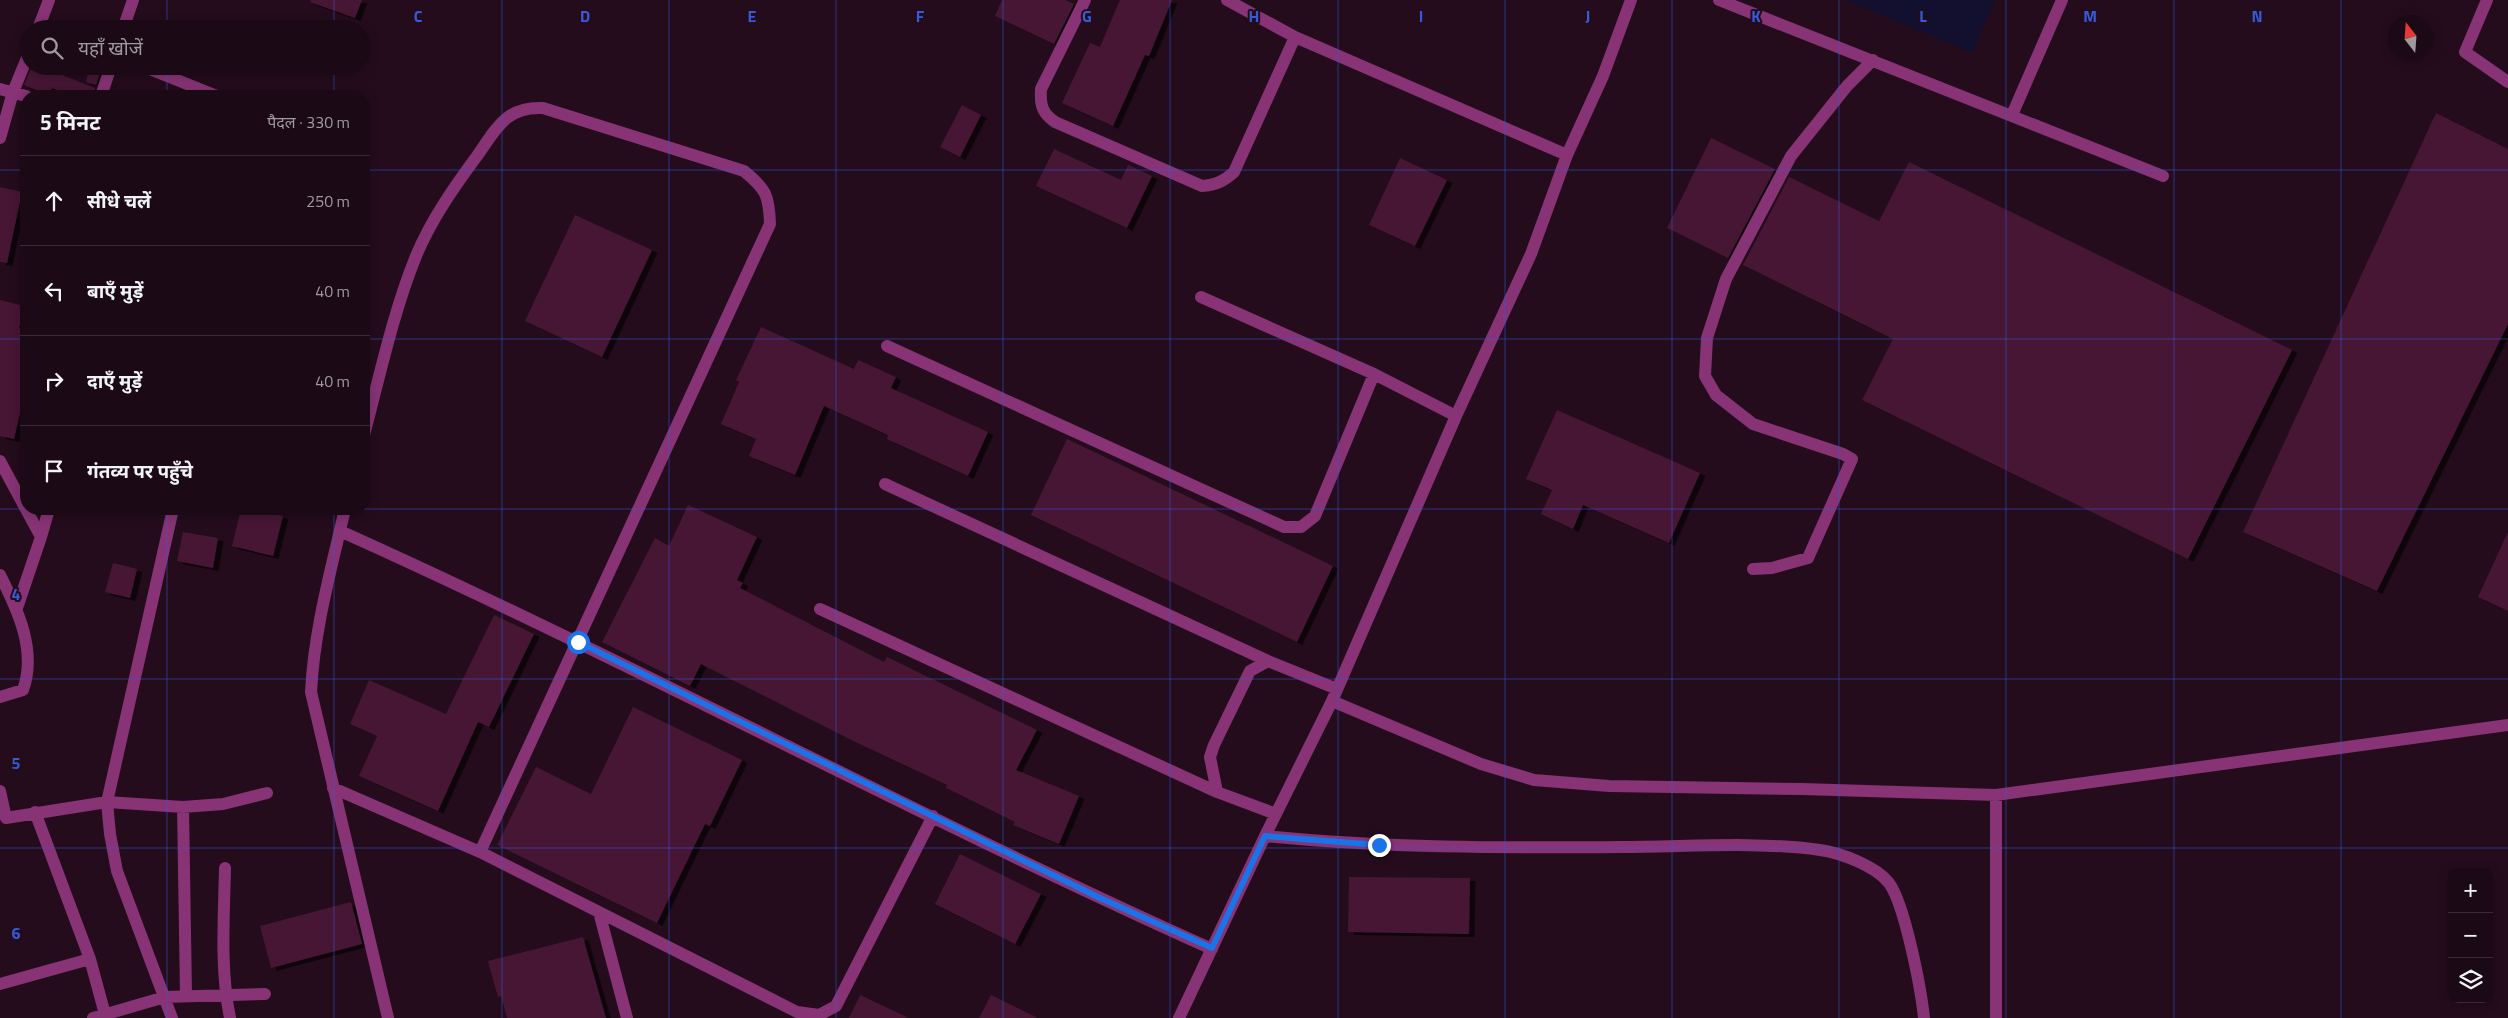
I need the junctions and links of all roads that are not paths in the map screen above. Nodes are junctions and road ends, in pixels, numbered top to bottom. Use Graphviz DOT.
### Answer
graph roads {
  1 [pos="49,0"];
  2 [pos="134,0"];
  3 [pos="1085,0"];
  4 [pos="1227,0"];
  5 [pos="1630,0"];
  6 [pos="1719,0"];
  7 [pos="2062,0"];
  8 [pos="2487,0"];
  9 [pos="41,20"];
  10 [pos="126,20"];
  11 [pos="1295,38"];
  12 [pos="1873,60"];
  13 [pos="20,75"];
  14 [pos="108,75"];
  15 [pos="164,75"];
  16 [pos="2508,82"];
  17 [pos="0,89"];
  18 [pos="103,90"];
  19 [pos="202,90"];
  20 [pos="13,92"];
  21 [pos="20,94"];
  22 [pos="2012,115"];
  23 [pos="0,138"];
  24 [pos="1567,156"];
  25 [pos="2162,176"];
  26 [pos="1201,298"];
  27 [pos="887,346"];
  28 [pos="1374,374"];
  29 [pos="370,413"];
  30 [pos="1456,416"];
  31 [pos="0,461"];
  32 [pos="885,484"];
  33 [pos="20,498"];
  34 [pos="29,515"];
  35 [pos="47,515"];
  36 [pos="172,515"];
  37 [pos="344,515"];
  38 [pos="340,531"];
  39 [pos="41,537"];
  40 [pos="1753,569"];
  41 [pos="0,575"];
  42 [pos="17,608"];
  43 [pos="820,609"];
  44 [pos="578,642"];
  45 [pos="1268,661"];
  46 [pos="1336,689"];
  47 [pos="0,697"];
  48 [pos="1332,702"];
  49 [pos="2508,724"];
  50 [pos="333,788"];
  51 [pos="0,791"];
  52 [pos="1217,792"];
  53 [pos="267,793"];
  54 [pos="1996,795"];
  55 [pos="108,802"];
  56 [pos="183,806"];
  57 [pos="35,812"];
  58 [pos="1276,814"];
  59 [pos="932,816"];
  60 [pos="1265,836"];
  61 [pos="480,852"];
  62 [pos="225,868"];
  63 [pos="599,912"];
  64 [pos="1212,948"];
  65 [pos="90,959"];
  66 [pos="0,984"];
  67 [pos="225,994"];
  68 [pos="265,994"];
  69 [pos="186,995"];
  70 [pos="166,996"];
  71 [pos="101,1017"];
  72 [pos="172,1018"];
  73 [pos="230,1018"];
  74 [pos="388,1018"];
  75 [pos="627,1018"];
  76 [pos="1179,1018"];
  77 [pos="1924,1018"];
  78 [pos="1996,1018"];
  1 -- 9 [label="street"];
  2 -- 10 [label="street"];
  3 -- 11 [label="street"];
  4 -- 11 [label="street"];
  5 -- 24 [label="street"];
  6 -- 12 [label="street"];
  7 -- 22 [label="street"];
  8 -- 16 [label="street"];
  11 -- 24 [label="street"];
  12 -- 22 [label="street"];
  12 -- 40 [label="street"];
  13 -- 20 [label="street"];
  14 -- 18 [label="street"];
  15 -- 19 [label="street"];
  17 -- 20 [label="street"];
  20 -- 21 [label="street"];
  20 -- 23 [label="street"];
  22 -- 25 [label="street"];
  24 -- 30 [label="street"];
  26 -- 28 [label="street"];
  27 -- 28 [label="street"];
  28 -- 30 [label="street"];
  29 -- 44 [label="street"];
  30 -- 46 [label="street"];
  31 -- 33 [label="street"];
  32 -- 45 [label="street"];
  34 -- 39 [label="street"];
  35 -- 39 [label="street"];
  36 -- 55 [label="street"];
  37 -- 38 [label="street"];
  38 -- 44 [label="street"];
  38 -- 50 [label="street"];
  39 -- 42 [label="street"];
  41 -- 42 [label="street"];
  42 -- 47 [label="street"];
  43 -- 52 [label="street"];
  44 -- 59 [label="street"];
  44 -- 61 [label="street"];
  45 -- 46 [label="street"];
  45 -- 52 [label="street"];
  46 -- 48 [label="street"];
  48 -- 54 [label="street"];
  48 -- 58 [label="street"];
  49 -- 54 [label="street"];
  50 -- 61 [label="street"];
  50 -- 74 [label="street"];
  51 -- 57 [label="street"];
  52 -- 58 [label="street"];
  53 -- 56 [label="street"];
  54 -- 78 [label="street"];
  55 -- 56 [label="street"];
  55 -- 57 [label="street"];
  55 -- 70 [label="street"];
  56 -- 69 [label="street"];
  57 -- 65 [label="street"];
  58 -- 60 [label="street"];
  59 -- 63 [label="street"];
  59 -- 64 [label="street"];
  60 -- 64 [label="street"];
  60 -- 77 [label="street"];
  61 -- 63 [label="street"];
  62 -- 67 [label="street"];
  63 -- 75 [label="street"];
  64 -- 76 [label="street"];
  65 -- 66 [label="street"];
  65 -- 71 [label="street"];
  67 -- 68 [label="street"];
  67 -- 69 [label="street"];
  67 -- 73 [label="street"];
  69 -- 70 [label="street"];
  70 -- 71 [label="street"];
  70 -- 72 [label="street"];
}
